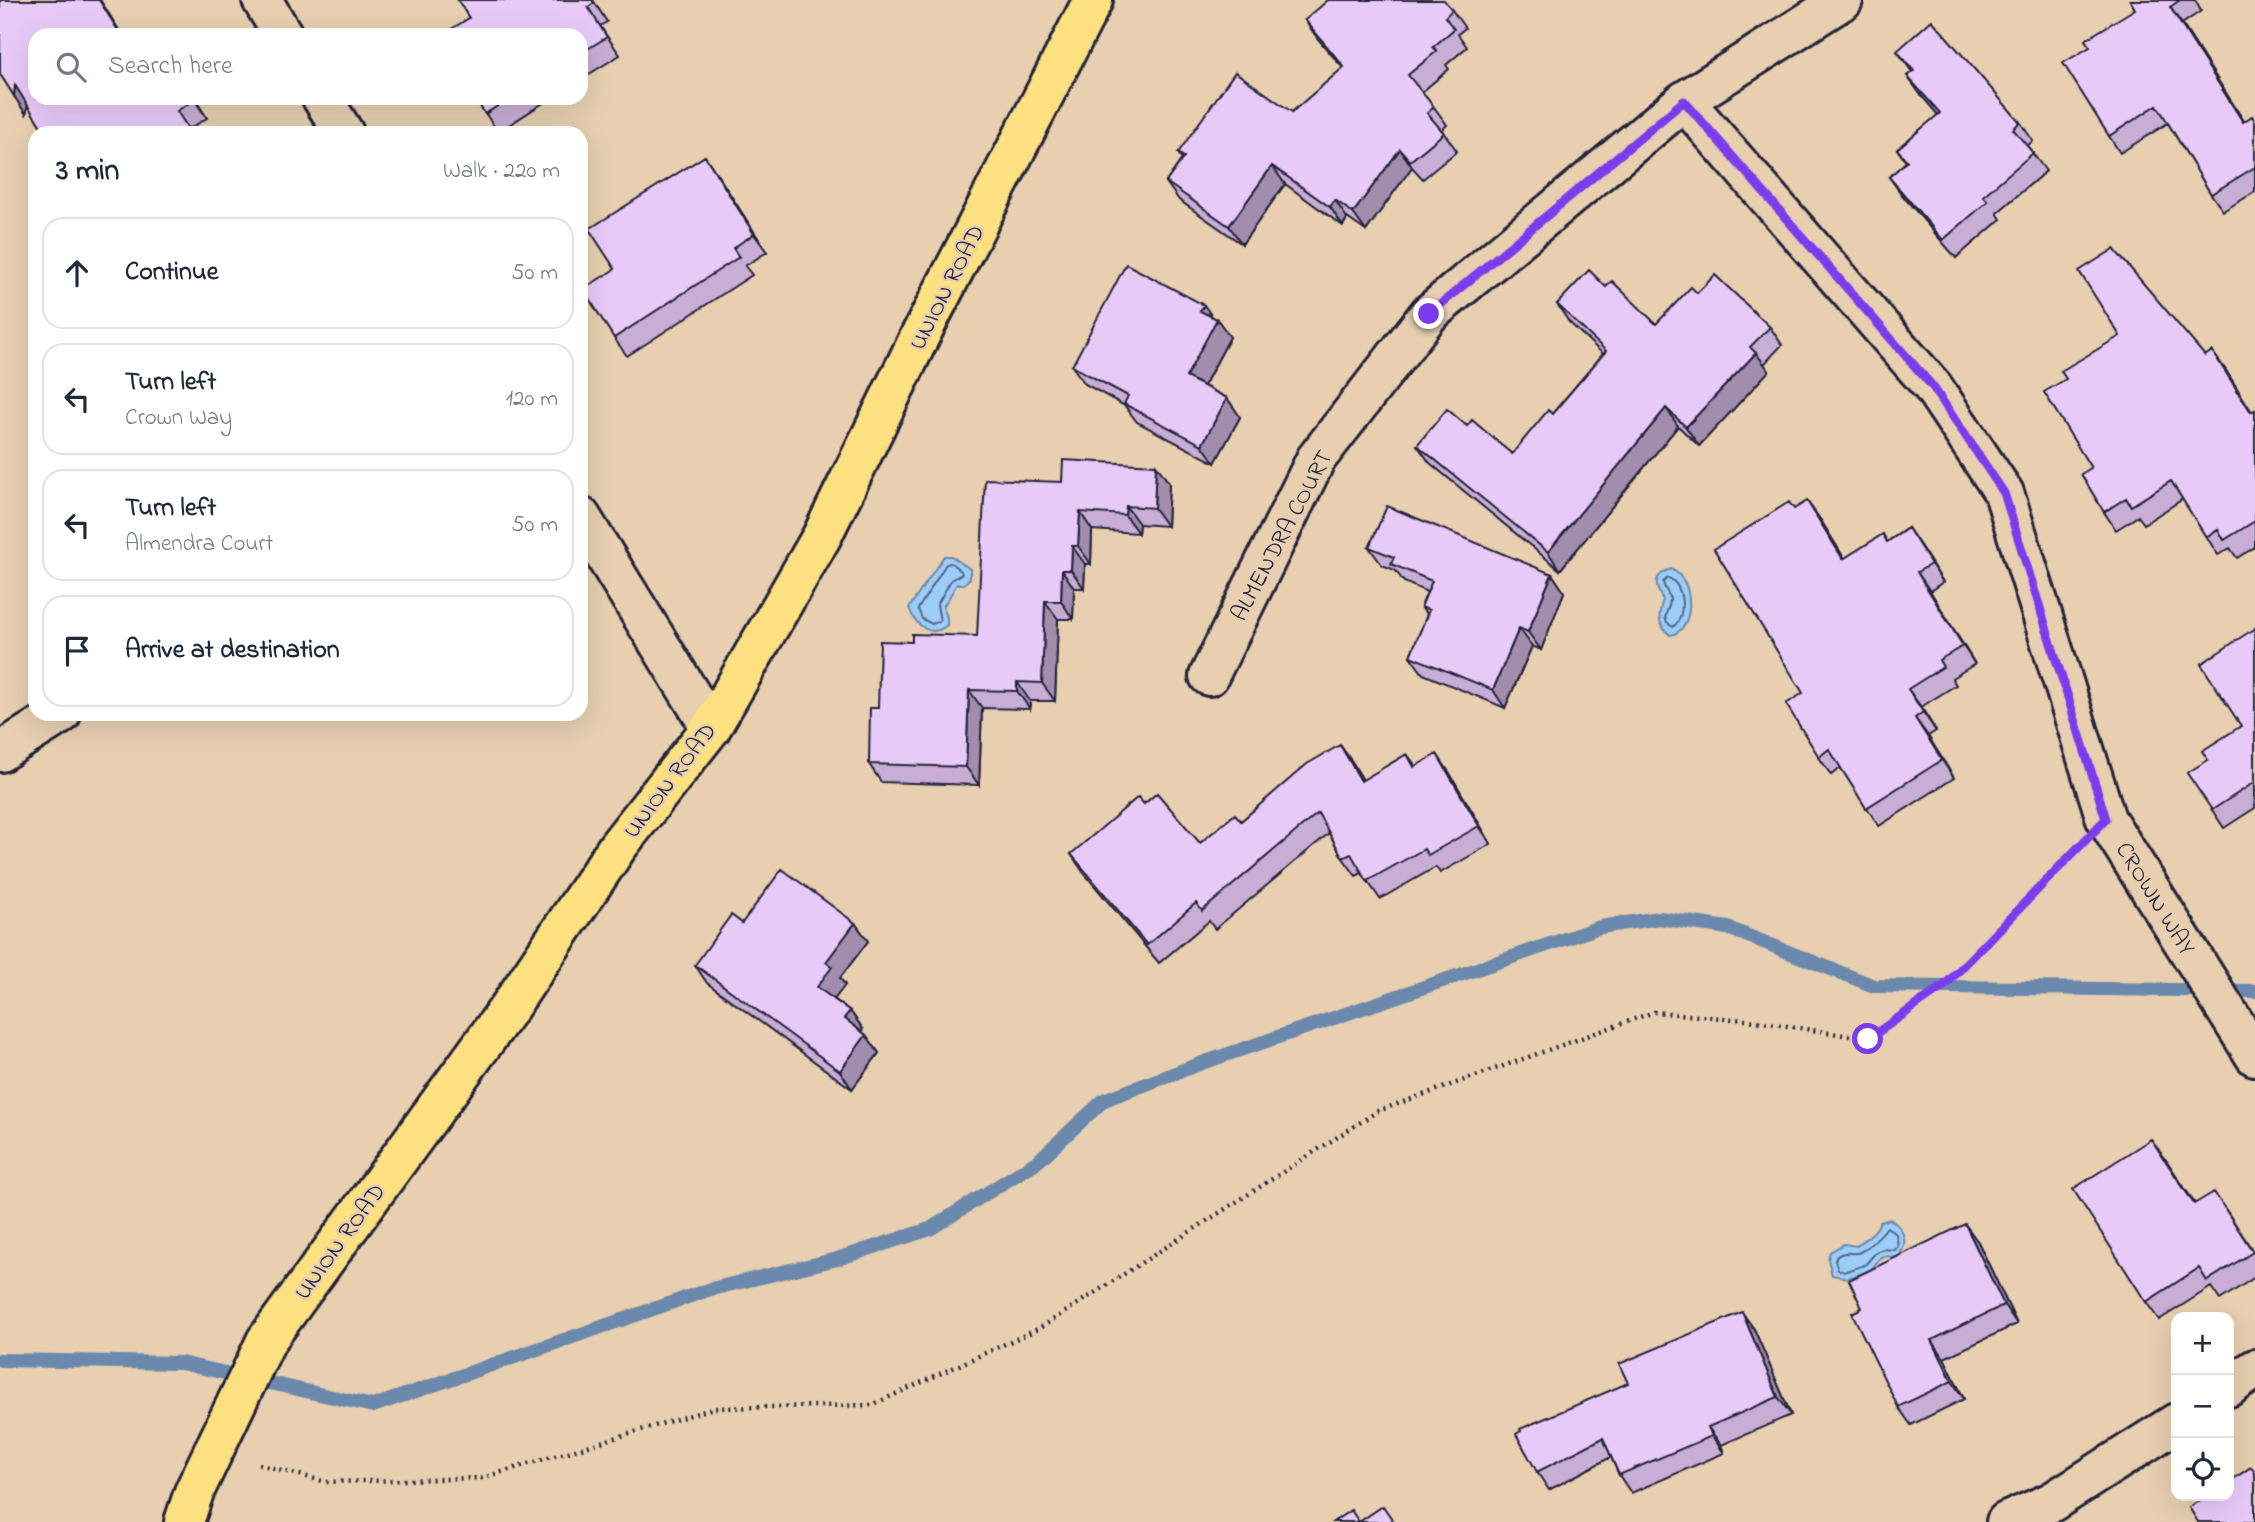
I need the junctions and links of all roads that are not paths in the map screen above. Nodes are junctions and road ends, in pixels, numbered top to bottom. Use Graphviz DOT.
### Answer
graph roads {
  1 [pos="262,0"];
  2 [pos="1093,0"];
  3 [pos="1843,0"];
  4 [pos="279,28"];
  5 [pos="1684,101"];
  6 [pos="326,105"];
  7 [pos="340,126"];
  8 [pos="588,528"];
  9 [pos="1209,676"];
  10 [pos="50,721"];
  11 [pos="711,728"];
  12 [pos="0,752"];
  13 [pos="2255,1056"];
  14 [pos="2255,1369"];
  15 [pos="2234,1384"];
  16 [pos="2171,1426"];
  17 [pos="184,1522"];
  18 [pos="2006,1522"];
  1 -- 4 [label="street"];
  2 -- 11 [label="main road, UNION ROAD"];
  3 -- 5 [label="street, ALMENDRA COURT"];
  5 -- 9 [label="street, ALMENDRA COURT"];
  5 -- 13 [label="street, CROWN WAY"];
  6 -- 7 [label="street"];
  8 -- 11 [label="street"];
  10 -- 12 [label="street"];
  11 -- 17 [label="main road, UNION ROAD"];
  14 -- 15 [label="street"];
  16 -- 18 [label="street"];
}
